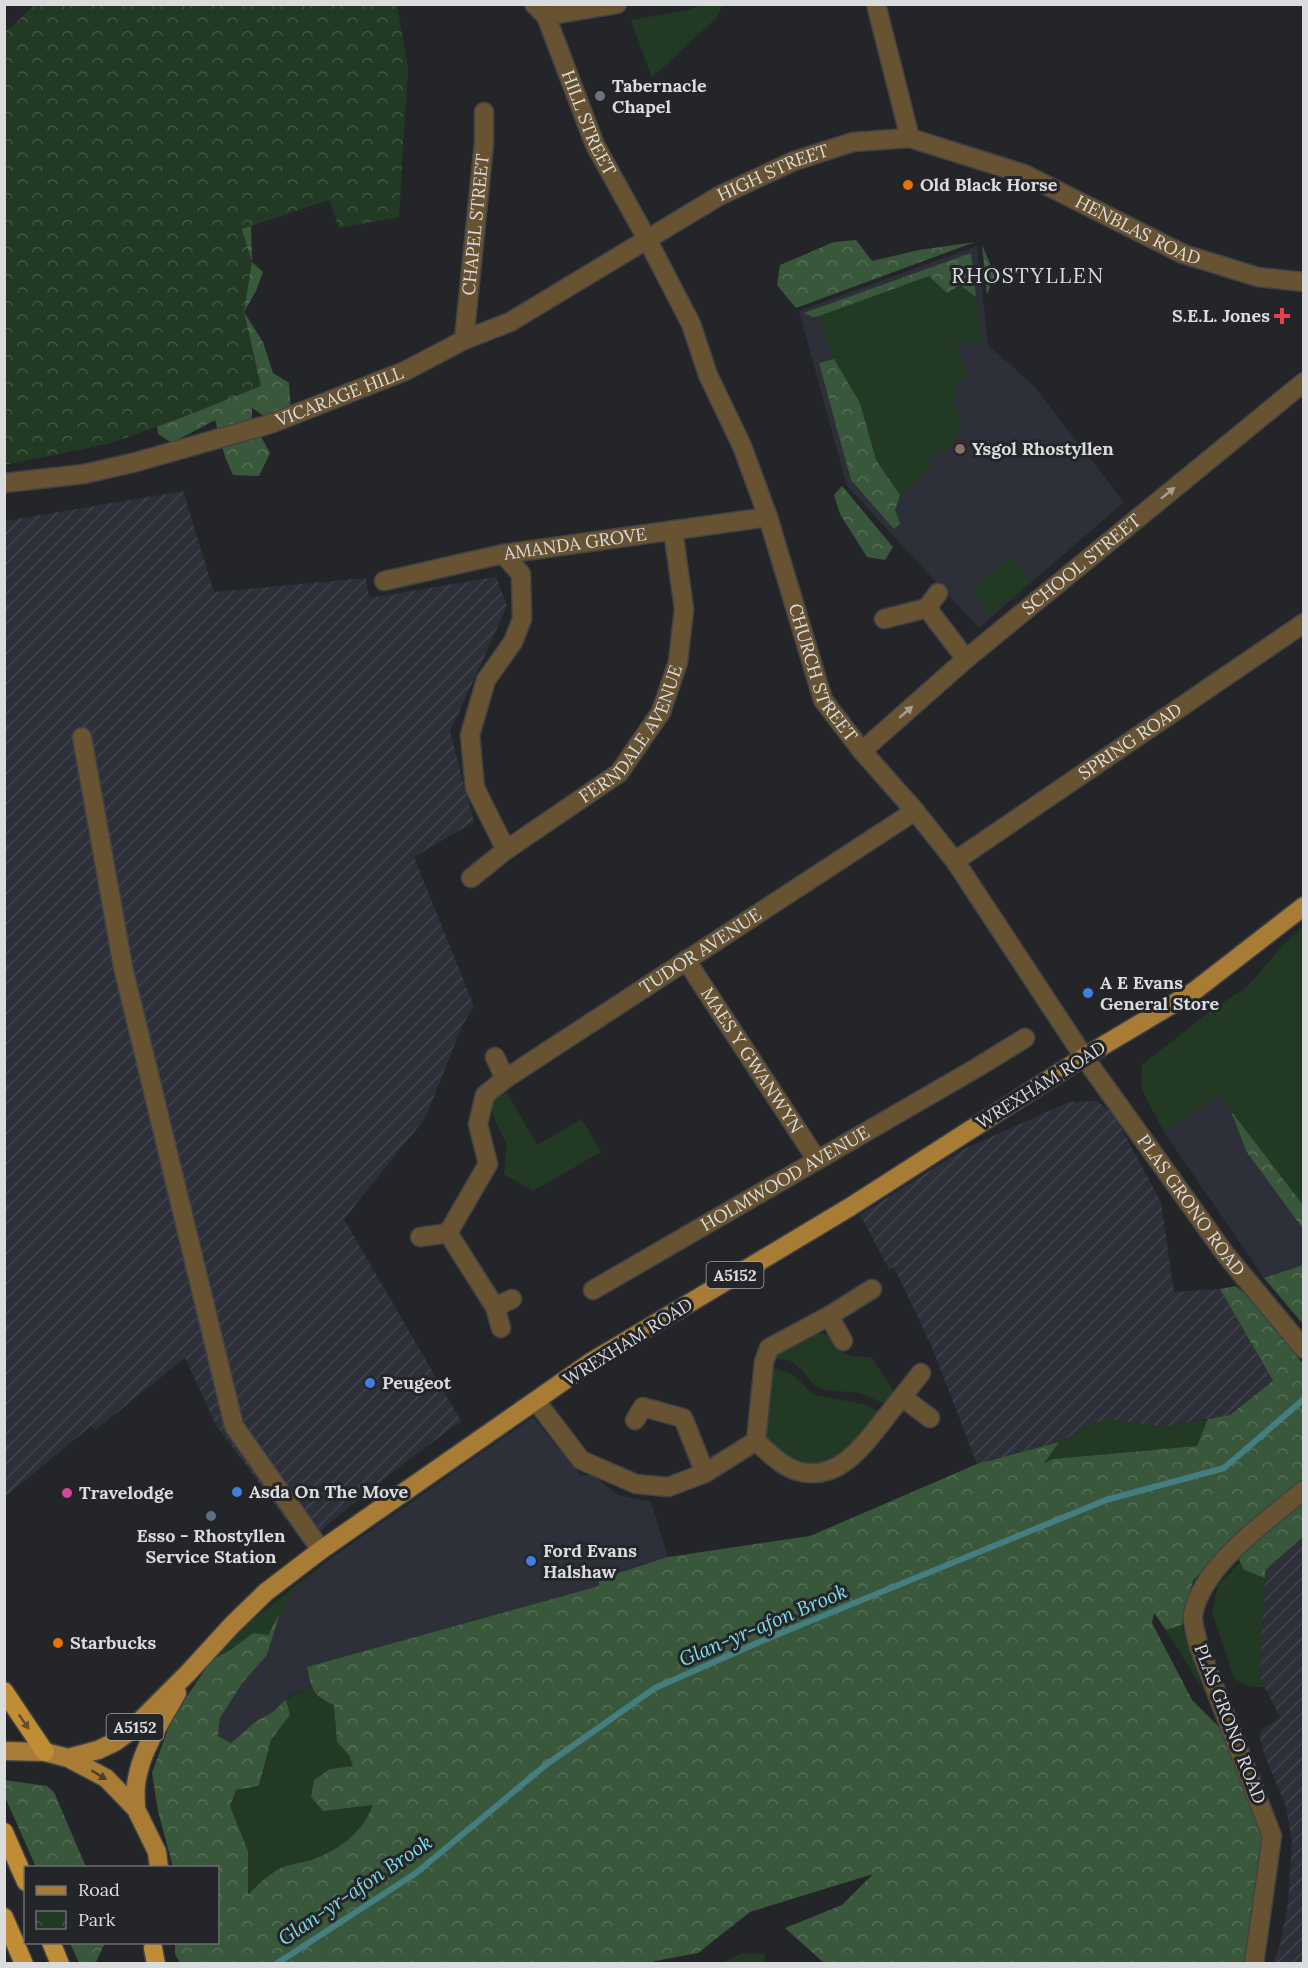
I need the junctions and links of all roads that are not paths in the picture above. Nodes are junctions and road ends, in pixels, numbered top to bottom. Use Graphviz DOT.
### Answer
graph roads {
  1 [pos="617,4"];
  2 [pos="876,4"];
  3 [pos="540,10"];
  4 [pos="484,112"];
  5 [pos="910,138"];
  6 [pos="647,239"];
  7 [pos="1304,282"];
  8 [pos="464,340"];
  9 [pos="1304,382"];
  10 [pos="4,483"];
  11 [pos="768,518"];
  12 [pos="673,530"];
  13 [pos="503,554"];
  14 [pos="384,581"];
  15 [pos="938,593"];
  16 [pos="927,608"];
  17 [pos="884,620"];
  18 [pos="1304,623"];
  19 [pos="966,659"];
  20 [pos="82,737"];
  21 [pos="862,751"];
  22 [pos="915,811"];
  23 [pos="506,850"];
  24 [pos="955,861"];
  25 [pos="471,878"];
  26 [pos="1304,906"];
  27 [pos="686,960"];
  28 [pos="1024,1038"];
  29 [pos="495,1057"];
  30 [pos="1084,1057"];
  31 [pos="505,1079"];
  32 [pos="817,1160"];
  33 [pos="448,1233"];
  34 [pos="420,1237"];
  35 [pos="872,1289"];
  36 [pos="593,1290"];
  37 [pos="512,1299"];
  38 [pos="495,1307"];
  39 [pos="830,1316"];
  40 [pos="501,1328"];
  41 [pos="843,1341"];
  42 [pos="1304,1349"];
  43 [pos="921,1373"];
  44 [pos="902,1397"];
  45 [pos="536,1401"];
  46 [pos="930,1418"];
  47 [pos="635,1420"];
  48 [pos="756,1441"];
  49 [pos="705,1473"];
  50 [pos="1304,1490"];
  51 [pos="321,1550"];
  52 [pos="188,1673"];
  53 [pos="4,1691"];
  54 [pos="4,1751"];
  55 [pos="45,1752"];
  56 [pos="68,1758"];
  57 [pos="136,1809"];
  58 [pos="4,1832"];
  59 [pos="159,1866"];
  60 [pos="24,1877"];
  61 [pos="4,1917"];
  62 [pos="52,1944"];
  63 [pos="154,1951"];
  64 [pos="24,1964"];
  65 [pos="60,1964"];
  66 [pos="143,1964"];
  67 [pos="1254,1964"];
  1 -- 3 [label="street"];
  2 -- 5 [label="street"];
  3 -- 6 [label="street, HILL STREET"];
  4 -- 8 [label="street, CHAPEL STREET"];
  5 -- 6 [label="street, HIGH STREET"];
  5 -- 7 [label="street, HENBLAS ROAD"];
  6 -- 8 [label="street, VICARAGE HILL"];
  6 -- 11 [label="street, CHURCH STREET"];
  8 -- 10 [label="street, VICARAGE HILL"];
  19 -- 9 [label="street, SCHOOL STREET, one-way"];
  11 -- 12 [label="street, AMANDA GROVE"];
  11 -- 21 [label="street, CHURCH STREET"];
  12 -- 13 [label="street, AMANDA GROVE"];
  12 -- 23 [label="street, FERNDALE AVENUE"];
  13 -- 14 [label="street, AMANDA GROVE"];
  13 -- 23 [label="street"];
  15 -- 16 [label="street"];
  16 -- 17 [label="street"];
  16 -- 19 [label="street"];
  18 -- 24 [label="street, SPRING ROAD"];
  21 -- 19 [label="street, SCHOOL STREET, one-way"];
  20 -- 51 [label="street"];
  21 -- 22 [label="street, CHURCH STREET"];
  22 -- 24 [label="street, CHURCH STREET"];
  22 -- 27 [label="street, TUDOR AVENUE"];
  23 -- 25 [label="street, FERNDALE AVENUE"];
  24 -- 30 [label="street, CHURCH STREET"];
  26 -- 30 [label="main road, WREXHAM ROAD / A5152"];
  27 -- 31 [label="street, TUDOR AVENUE"];
  27 -- 32 [label="street, MAES Y GWANWYN"];
  28 -- 32 [label="street, HOLMWOOD AVENUE"];
  29 -- 31 [label="street"];
  30 -- 42 [label="street, PLAS GRONO ROAD"];
  30 -- 45 [label="main road, WREXHAM ROAD / A5152"];
  31 -- 33 [label="street, TUDOR AVENUE"];
  32 -- 36 [label="street, HOLMWOOD AVENUE"];
  33 -- 34 [label="street"];
  33 -- 38 [label="street"];
  35 -- 39 [label="street"];
  37 -- 38 [label="street"];
  38 -- 40 [label="street"];
  39 -- 41 [label="street"];
  39 -- 48 [label="street"];
  43 -- 44 [label="street"];
  44 -- 46 [label="street"];
  44 -- 48 [label="street"];
  45 -- 49 [label="street"];
  45 -- 51 [label="main road, WREXHAM ROAD / A5152"];
  47 -- 49 [label="street"];
  48 -- 49 [label="street"];
  50 -- 67 [label="street, PLAS GRONO ROAD"];
  51 -- 52 [label="main road, WREXHAM ROAD / A5152"];
  52 -- 56 [label="main road, WREXHAM ROAD / A5152"];
  52 -- 57 [label="main road, WREXHAM ROAD / A5152"];
  53 -- 55 [label="highway, one-way"];
  54 -- 55 [label="main road"];
  55 -- 56 [label="main road"];
  56 -- 57 [label="main road, one-way"];
  57 -- 59 [label="main road"];
  58 -- 60 [label="highway"];
  61 -- 64 [label="highway"];
  62 -- 65 [label="highway"];
  63 -- 66 [label="main road"];
}
